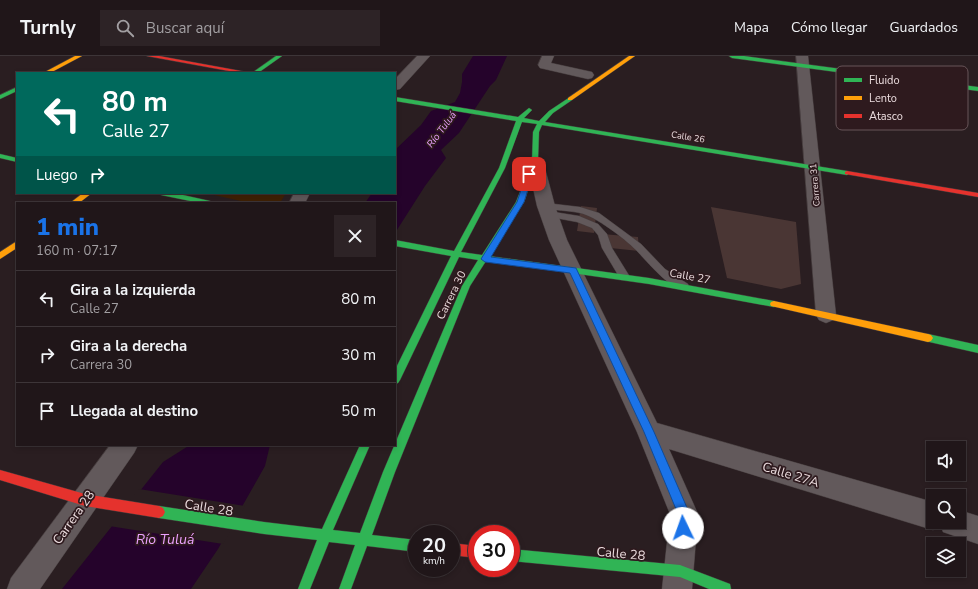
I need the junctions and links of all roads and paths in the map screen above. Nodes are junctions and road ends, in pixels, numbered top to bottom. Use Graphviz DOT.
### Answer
graph roads {
  1 [pos="79,56"];
  2 [pos="150,56"];
  3 [pos="279,56"];
  4 [pos="410,56"];
  5 [pos="424,56"];
  6 [pos="632,56"];
  7 [pos="732,56"];
  8 [pos="546,60"];
  9 [pos="803,61"];
  10 [pos="836,66"];
  11 [pos="48,72"];
  12 [pos="243,72"];
  13 [pos="256,72"];
  14 [pos="396,72"];
  15 [pos="591,73"];
  16 [pos="576,81"];
  17 [pos="396,85"];
  18 [pos="968,87"];
  19 [pos="16,89"];
  20 [pos="978,89"];
  21 [pos="0,98"];
  22 [pos="396,99"];
  23 [pos="537,105"];
  24 [pos="520,118"];
  25 [pos="540,122"];
  26 [pos="0,156"];
  27 [pos="16,160"];
  28 [pos="535,161"];
  29 [pos="814,168"];
  30 [pos="87,194"];
  31 [pos="169,194"];
  32 [pos="978,195"];
  33 [pos="75,202"];
  34 [pos="205,202"];
  35 [pos="547,210"];
  36 [pos="396,243"];
  37 [pos="16,245"];
  38 [pos="456,254"];
  39 [pos="0,256"];
  40 [pos="485,259"];
  41 [pos="573,270"];
  42 [pos="625,278"];
  43 [pos="685,287"];
  44 [pos="826,315"];
  45 [pos="978,348"];
  46 [pos="396,378"];
  47 [pos="649,432"];
  48 [pos="125,446"];
  49 [pos="365,446"];
  50 [pos="0,475"];
  51 [pos="97,503"];
  52 [pos="926,514"];
  53 [pos="966,526"];
  54 [pos="978,530"];
  55 [pos="325,535"];
  56 [pos="363,541"];
  57 [pos="408,545"];
  58 [pos="520,556"];
  59 [pos="678,580"];
  60 [pos="22,589"];
  61 [pos="304,589"];
  62 [pos="345,589"];
  63 [pos="726,589"];
  1 -- 11 [label="main road"];
  2 -- 12 [label="main road"];
  3 -- 13 [label="main road"];
  4 -- 14 [label="street"];
  5 -- 17 [label="street"];
  6 -- 25 [label="main road"];
  7 -- 9 [label="main road"];
  8 -- 15 [label="street"];
  9 -- 10 [label="main road"];
  9 -- 29 [label="street, Carrera 31"];
  15 -- 16 [label="main road"];
  18 -- 20 [label="main road"];
  19 -- 21 [label="main road"];
  22 -- 24 [label="main road, Calle 26"];
  23 -- 24 [label="main road, Carrera 30"];
  24 -- 25 [label="main road, Calle 26"];
  24 -- 38 [label="main road, Carrera 30"];
  25 -- 28 [label="main road, Carrera 30"];
  25 -- 29 [label="main road, Calle 26"];
  26 -- 27 [label="main road"];
  28 -- 35 [label="street"];
  28 -- 40 [label="main road, Carrera 30"];
  29 -- 32 [label="main road, Calle 26"];
  29 -- 44 [label="street, Carrera 31"];
  30 -- 33 [label="main road"];
  31 -- 34 [label="main road"];
  35 -- 41 [label="street"];
  35 -- 42 [label="lane"];
  35 -- 43 [label="lane"];
  36 -- 38 [label="main road, Calle 27"];
  37 -- 39 [label="main road"];
  38 -- 40 [label="main road, Calle 27"];
  38 -- 46 [label="main road, Carrera 30"];
  40 -- 41 [label="main road, Calle 27"];
  40 -- 56 [label="main road, Carrera 30"];
  41 -- 42 [label="main road, Calle 27"];
  41 -- 47 [label="street"];
  42 -- 43 [label="main road, Calle 27"];
  43 -- 44 [label="main road, Calle 27"];
  44 -- 45 [label="main road, Calle 27"];
  47 -- 52 [label="street, Calle 27A"];
  47 -- 59 [label="street"];
  48 -- 51 [label="street, Carrera 28"];
  49 -- 55 [label="main road"];
  50 -- 51 [label="main road, Calle 28"];
  51 -- 55 [label="main road, Calle 28"];
  51 -- 60 [label="street, Carrera 28"];
  53 -- 54 [label="street"];
  55 -- 56 [label="main road, Calle 28"];
  55 -- 61 [label="main road"];
  56 -- 57 [label="main road, Calle 28"];
  56 -- 62 [label="main road, Carrera 30"];
  58 -- 59 [label="main road, Calle 28"];
  59 -- 63 [label="main road, Calle 28"];
}
